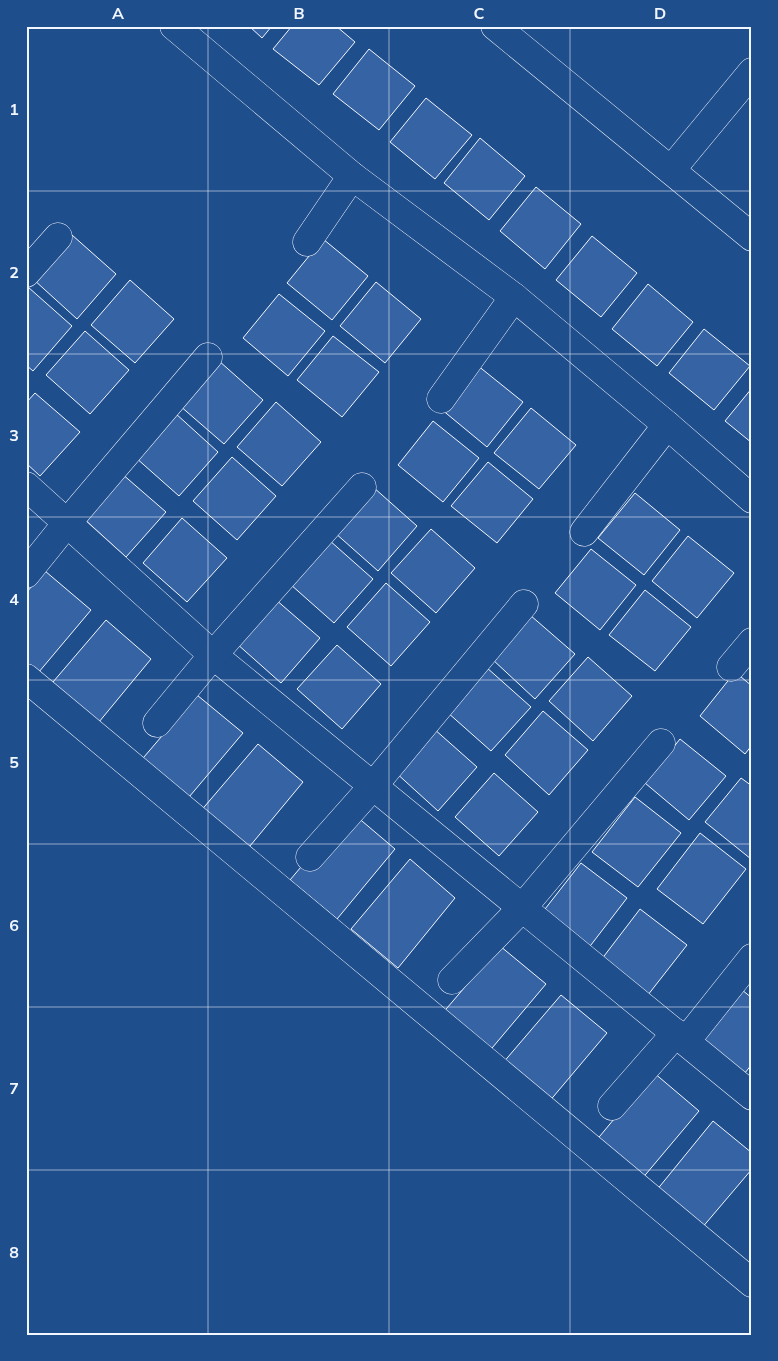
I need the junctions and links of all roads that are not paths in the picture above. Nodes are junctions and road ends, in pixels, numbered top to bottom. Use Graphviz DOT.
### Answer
graph roads {
  1 [pos="174,26"];
  2 [pos="495,26"];
  3 [pos="752,72"];
  4 [pos="670,170"];
  5 [pos="352,176"];
  6 [pos="58,237"];
  7 [pos="752,237"];
  8 [pos="307,242"];
  9 [pos="26,273"];
  10 [pos="514,297"];
  11 [pos="208,357"];
  12 [pos="441,399"];
  13 [pos="668,425"];
  14 [pos="26,486"];
  15 [pos="362,487"];
  16 [pos="752,499"];
  17 [pos="67,523"];
  18 [pos="584,532"];
  19 [pos="26,574"];
  20 [pos="524,604"];
  21 [pos="752,642"];
  22 [pos="213,655"];
  23 [pos="731,667"];
  24 [pos="26,678"];
  25 [pos="157,723"];
  26 [pos="661,743"];
  27 [pos="373,786"];
  28 [pos="310,857"];
  29 [pos="523,907"];
  30 [pos="752,958"];
  31 [pos="452,980"];
  32 [pos="681,1037"];
  33 [pos="752,1096"];
  34 [pos="612,1106"];
  35 [pos="752,1283"];
  1 -- 5 [label="street"];
  2 -- 4 [label="street"];
  3 -- 4 [label="street"];
  4 -- 7 [label="street"];
  5 -- 8 [label="street"];
  5 -- 10 [label="street"];
  6 -- 9 [label="street"];
  10 -- 12 [label="street"];
  10 -- 13 [label="street"];
  11 -- 17 [label="street"];
  13 -- 16 [label="street"];
  13 -- 18 [label="street"];
  14 -- 17 [label="street"];
  15 -- 22 [label="street"];
  17 -- 19 [label="street"];
  17 -- 22 [label="street"];
  20 -- 27 [label="street"];
  21 -- 23 [label="street"];
  22 -- 25 [label="street"];
  22 -- 27 [label="street"];
  24 -- 35 [label="street"];
  26 -- 29 [label="street"];
  27 -- 28 [label="street"];
  27 -- 29 [label="street"];
  29 -- 31 [label="street"];
  29 -- 32 [label="street"];
  30 -- 32 [label="street"];
  32 -- 33 [label="street"];
  32 -- 34 [label="street"];
}
